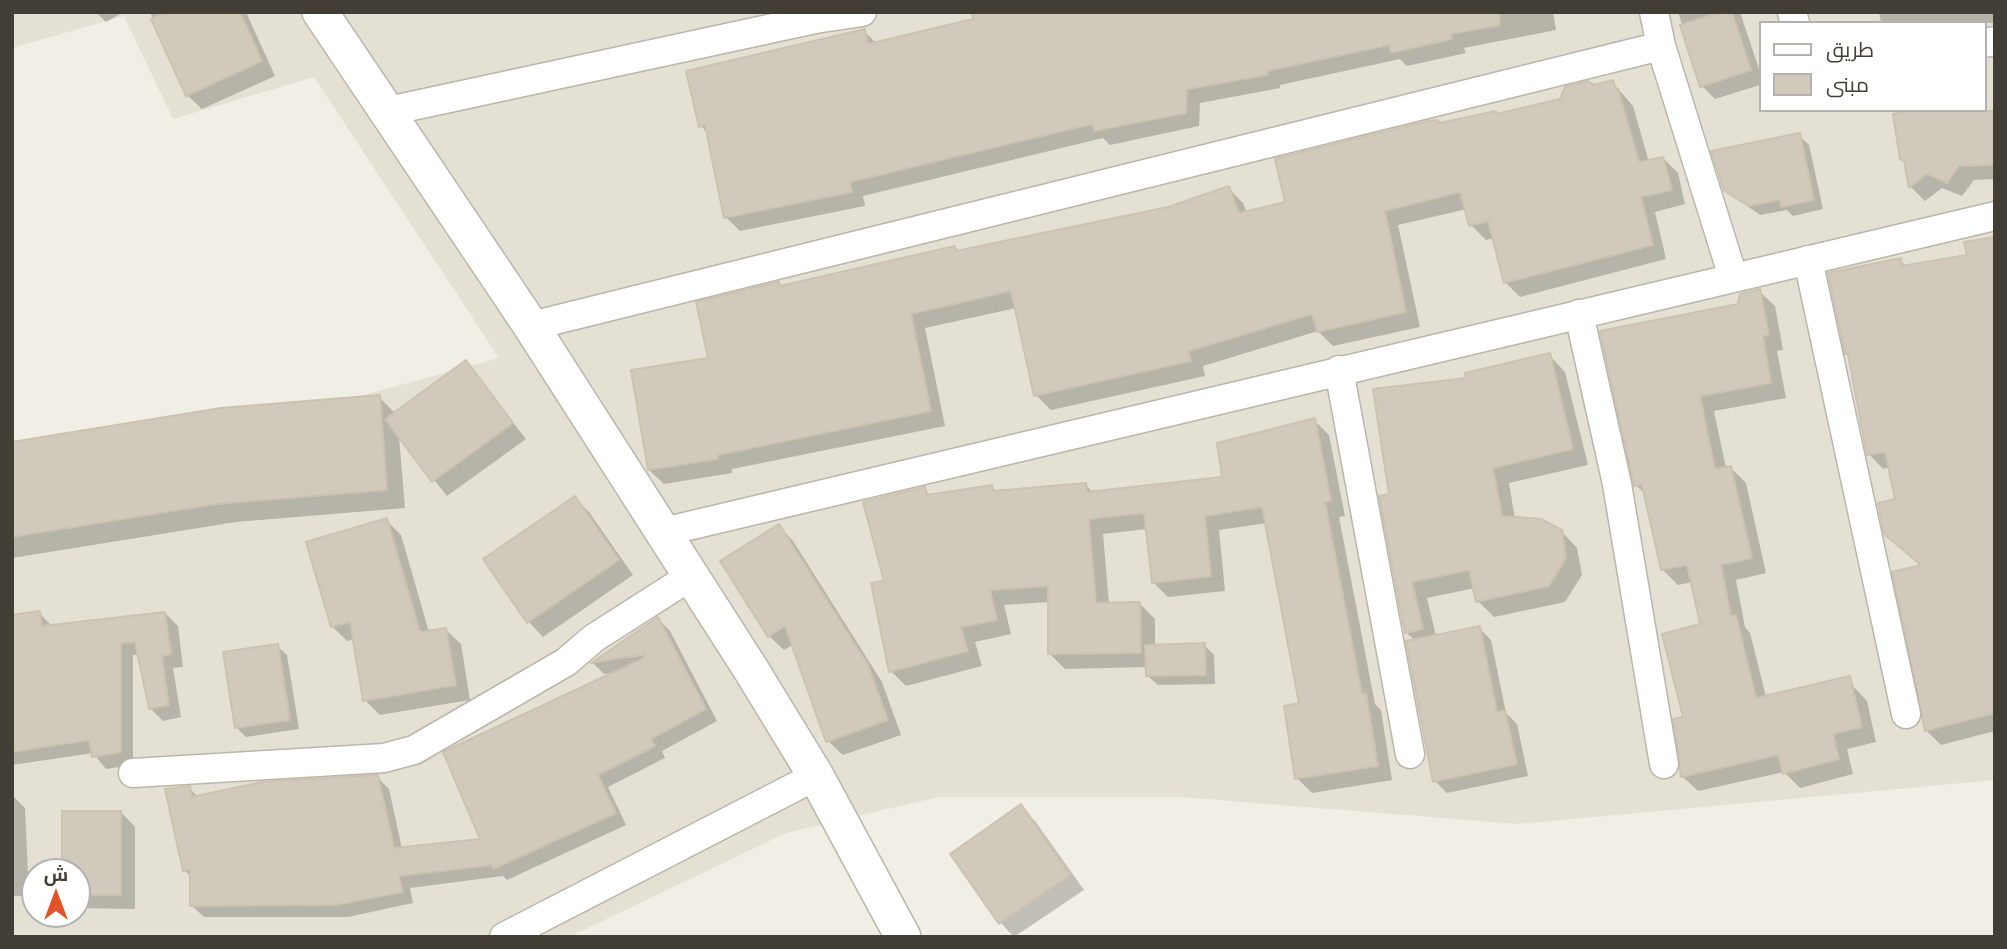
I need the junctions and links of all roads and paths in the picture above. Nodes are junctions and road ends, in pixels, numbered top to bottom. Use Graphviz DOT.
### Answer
graph roads {
  1 [pos="320,12"];
  2 [pos="862,12"];
  3 [pos="1654,12"];
  4 [pos="1661,46"];
  5 [pos="384,112"];
  6 [pos="1995,216"];
  7 [pos="1808,260"];
  8 [pos="1732,277"];
  9 [pos="1579,314"];
  10 [pos="531,326"];
  11 [pos="1339,370"];
  12 [pos="663,532"];
  13 [pos="691,576"];
  14 [pos="1906,714"];
  15 [pos="1410,754"];
  16 [pos="1664,764"];
  17 [pos="132,773"];
  18 [pos="816,776"];
  19 [pos="504,937"];
  20 [pos="903,937"];
  1 -- 5 [label="street"];
  2 -- 5 [label="street"];
  3 -- 4 [label="street"];
  4 -- 8 [label="street"];
  4 -- 10 [label="street"];
  5 -- 10 [label="street"];
  6 -- 7 [label="street"];
  7 -- 8 [label="street"];
  7 -- 14 [label="street"];
  8 -- 9 [label="street"];
  9 -- 11 [label="street"];
  9 -- 16 [label="street"];
  10 -- 12 [label="street"];
  11 -- 12 [label="street"];
  11 -- 15 [label="street"];
  12 -- 13 [label="street"];
  13 -- 17 [label="street"];
  13 -- 18 [label="street"];
  18 -- 19 [label="street"];
  18 -- 20 [label="street"];
}
